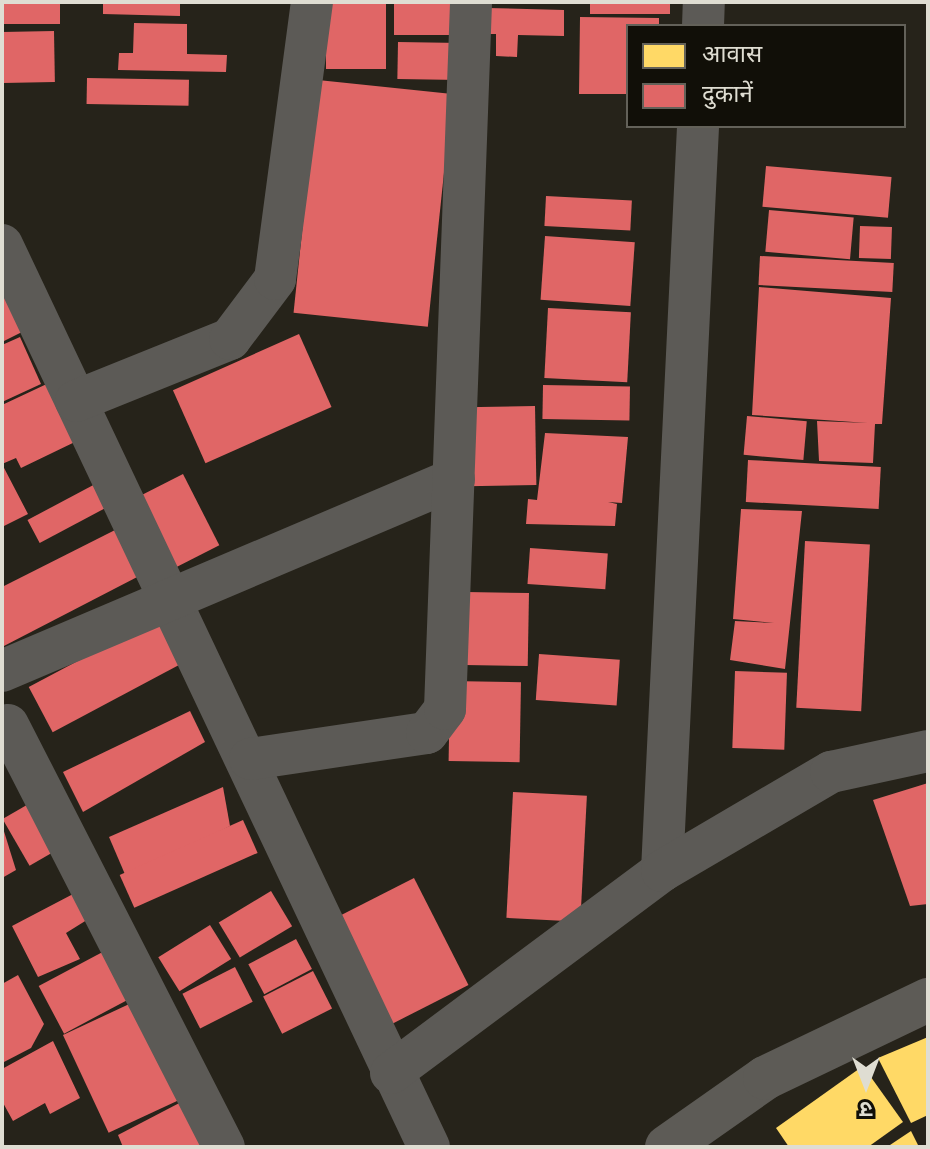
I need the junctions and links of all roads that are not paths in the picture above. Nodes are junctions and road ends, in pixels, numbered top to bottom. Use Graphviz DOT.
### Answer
graph roads {
  1 [pos="312,2"];
  2 [pos="471,2"];
  3 [pos="704,2"];
  4 [pos="703,24"];
  5 [pos="698,128"];
  6 [pos="2,245"];
  7 [pos="76,401"];
  8 [pos="454,479"];
  9 [pos="172,595"];
  10 [pos="2,671"];
  11 [pos="8,725"];
  12 [pos="928,751"];
  13 [pos="250,759"];
  14 [pos="662,871"];
  15 [pos="928,1000"];
  16 [pos="391,1073"];
  17 [pos="224,1147"];
  18 [pos="429,1147"];
  19 [pos="667,1147"];
  1 -- 7 [label="street"];
  2 -- 8 [label="street"];
  3 -- 4 [label="street"];
  5 -- 14 [label="street"];
  6 -- 7 [label="street"];
  7 -- 9 [label="street"];
  8 -- 9 [label="street"];
  8 -- 13 [label="street"];
  9 -- 10 [label="street"];
  9 -- 13 [label="street"];
  11 -- 17 [label="street"];
  12 -- 14 [label="street"];
  13 -- 16 [label="street"];
  14 -- 16 [label="street"];
  15 -- 19 [label="main road"];
  16 -- 18 [label="street"];
}
